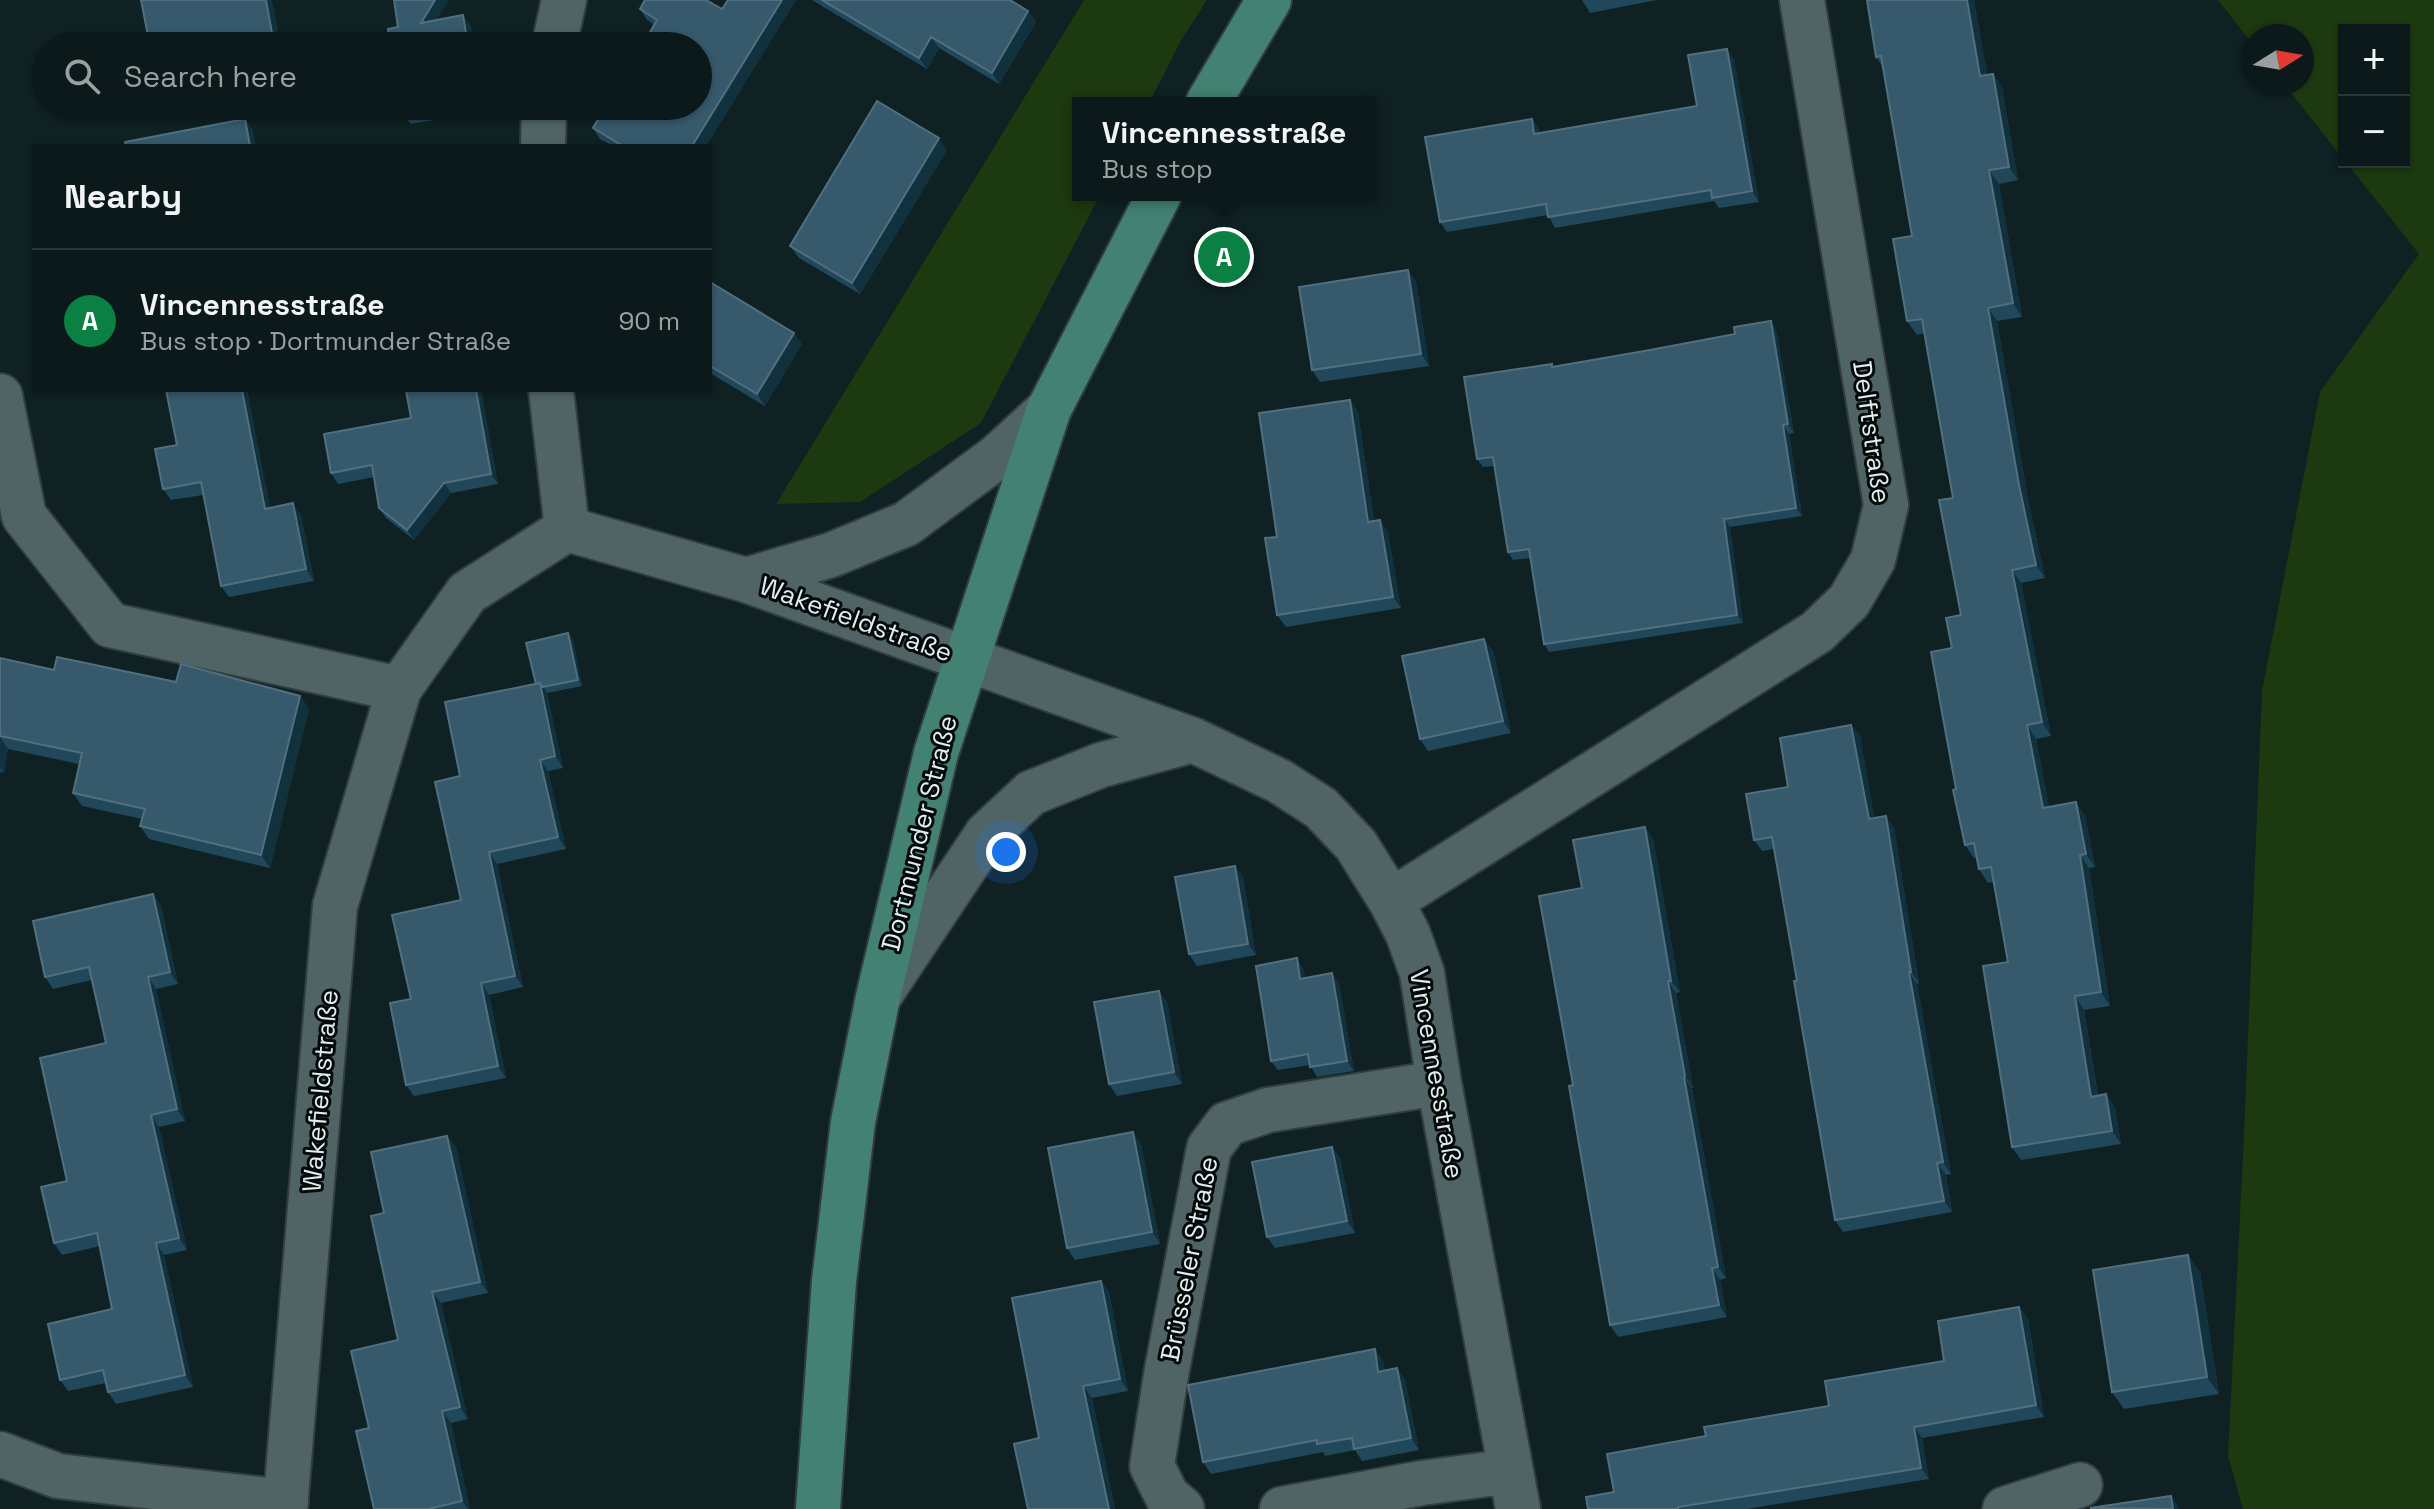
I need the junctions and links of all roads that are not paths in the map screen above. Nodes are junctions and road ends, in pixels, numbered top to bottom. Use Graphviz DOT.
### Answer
graph roads {
  1 [pos="564,0"];
  2 [pos="1269,0"];
  3 [pos="1802,0"];
  4 [pos="557,32"];
  5 [pos="1212,97"];
  6 [pos="544,120"];
  7 [pos="543,144"];
  8 [pos="1156,201"];
  9 [pos="551,392"];
  10 [pos="0,396"];
  11 [pos="1049,409"];
  12 [pos="567,529"];
  13 [pos="746,580"];
  14 [pos="965,659"];
  15 [pos="399,689"];
  16 [pos="1193,740"];
  17 [pos="1391,901"];
  18 [pos="878,997"];
  19 [pos="1439,1083"];
  20 [pos="0,1454"];
  21 [pos="2080,1485"];
  22 [pos="1514,1490"];
  23 [pos="286,1505"];
  24 [pos="818,1509"];
  25 [pos="1182,1509"];
  26 [pos="1282,1509"];
  27 [pos="2005,1509"];
  1 -- 4 [label="street"];
  2 -- 5 [label="main road"];
  3 -- 17 [label="street, Delftstraße"];
  6 -- 7 [label="street"];
  8 -- 11 [label="main road, Dortmunder Straße"];
  9 -- 12 [label="street"];
  10 -- 15 [label="street"];
  11 -- 13 [label="street, Wakefieldstraße"];
  11 -- 14 [label="main road, Dortmunder Straße"];
  12 -- 13 [label="street, Wakefieldstraße"];
  12 -- 15 [label="street, Wakefieldstraße"];
  13 -- 14 [label="street, Wakefieldstraße"];
  14 -- 16 [label="street, Vincennesstraße"];
  14 -- 18 [label="main road, Dortmunder Straße"];
  15 -- 23 [label="street, Wakefieldstraße"];
  16 -- 17 [label="street, Vincennesstraße"];
  16 -- 18 [label="street"];
  17 -- 19 [label="street, Vincennesstraße"];
  18 -- 24 [label="main road, Dortmunder Straße"];
  19 -- 22 [label="street, Vincennesstraße"];
  19 -- 25 [label="street, Brüsseler Straße"];
  20 -- 23 [label="street, Wakefieldstraße"];
  21 -- 27 [label="street"];
  22 -- 26 [label="street"];
}
